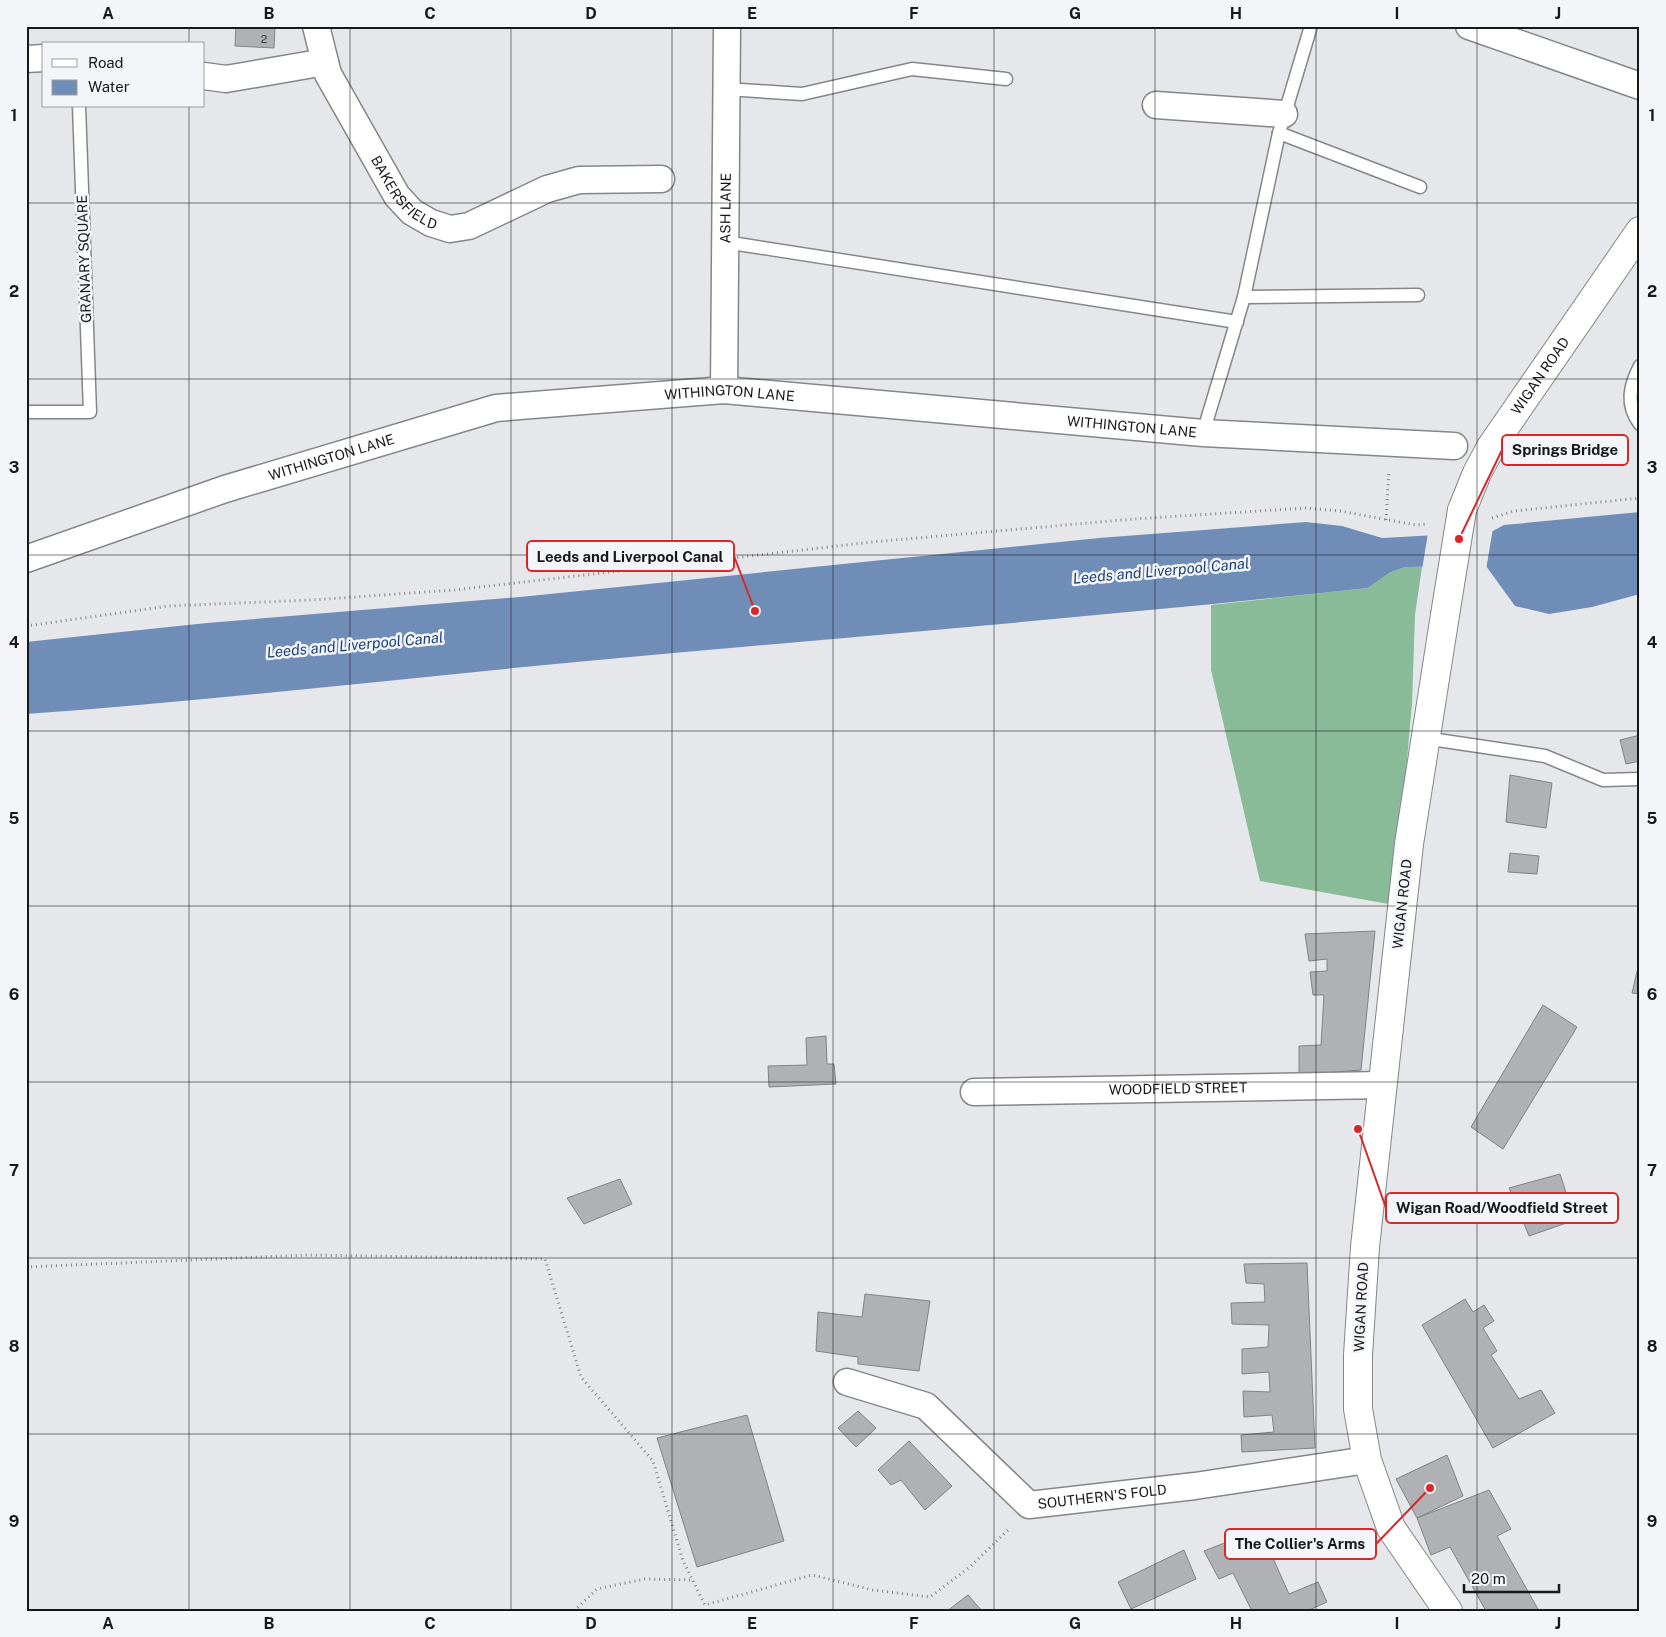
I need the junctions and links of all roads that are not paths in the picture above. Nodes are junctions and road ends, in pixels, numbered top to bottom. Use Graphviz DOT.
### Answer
graph roads {
  1 [pos="316,26"];
  2 [pos="727,26"];
  3 [pos="1311,26"];
  4 [pos="1469,26"];
  5 [pos="42,58"];
  6 [pos="26,59"];
  7 [pos="325,62"];
  8 [pos="205,76"];
  9 [pos="1006,79"];
  10 [pos="1640,86"];
  11 [pos="726,89"];
  12 [pos="1156,105"];
  13 [pos="79,108"];
  14 [pos="1281,124"];
  15 [pos="661,179"];
  16 [pos="1420,187"];
  17 [pos="1640,230"];
  18 [pos="725,242"];
  19 [pos="1418,295"];
  20 [pos="1244,297"];
  21 [pos="1237,322"];
  22 [pos="1640,366"];
  23 [pos="724,390"];
  24 [pos="26,412"];
  25 [pos="1640,424"];
  26 [pos="1203,433"];
  27 [pos="1454,446"];
  28 [pos="26,559"];
  29 [pos="1424,738"];
  30 [pos="1640,779"];
  31 [pos="1382,1085"];
  32 [pos="974,1092"];
  33 [pos="847,1382"];
  34 [pos="1368,1460"];
  35 [pos="1448,1611"];
  1 -- 7 [label="street, BAKERSFIELD"];
  2 -- 11 [label="street, ASH LANE"];
  3 -- 14 [label="lane"];
  4 -- 10 [label="street"];
  5 -- 6 [label="street"];
  7 -- 8 [label="street"];
  7 -- 15 [label="street, BAKERSFIELD"];
  9 -- 11 [label="lane"];
  11 -- 18 [label="street, ASH LANE"];
  12 -- 14 [label="street"];
  13 -- 24 [label="lane, GRANARY SQUARE"];
  14 -- 16 [label="lane"];
  14 -- 20 [label="lane"];
  17 -- 29 [label="main road, WIGAN ROAD, bridge"];
  18 -- 21 [label="lane"];
  18 -- 23 [label="street, ASH LANE"];
  19 -- 20 [label="lane"];
  20 -- 21 [label="lane"];
  21 -- 26 [label="lane"];
  22 -- 25 [label="lane"];
  23 -- 26 [label="street, WITHINGTON LANE"];
  23 -- 28 [label="street, WITHINGTON LANE"];
  26 -- 27 [label="street, WITHINGTON LANE"];
  29 -- 30 [label="lane"];
  29 -- 31 [label="main road, WIGAN ROAD"];
  31 -- 32 [label="street, WOODFIELD STREET"];
  31 -- 34 [label="main road, WIGAN ROAD"];
  33 -- 34 [label="street, SOUTHERN'S FOLD"];
  34 -- 35 [label="main road, WIGAN ROAD"];
}
